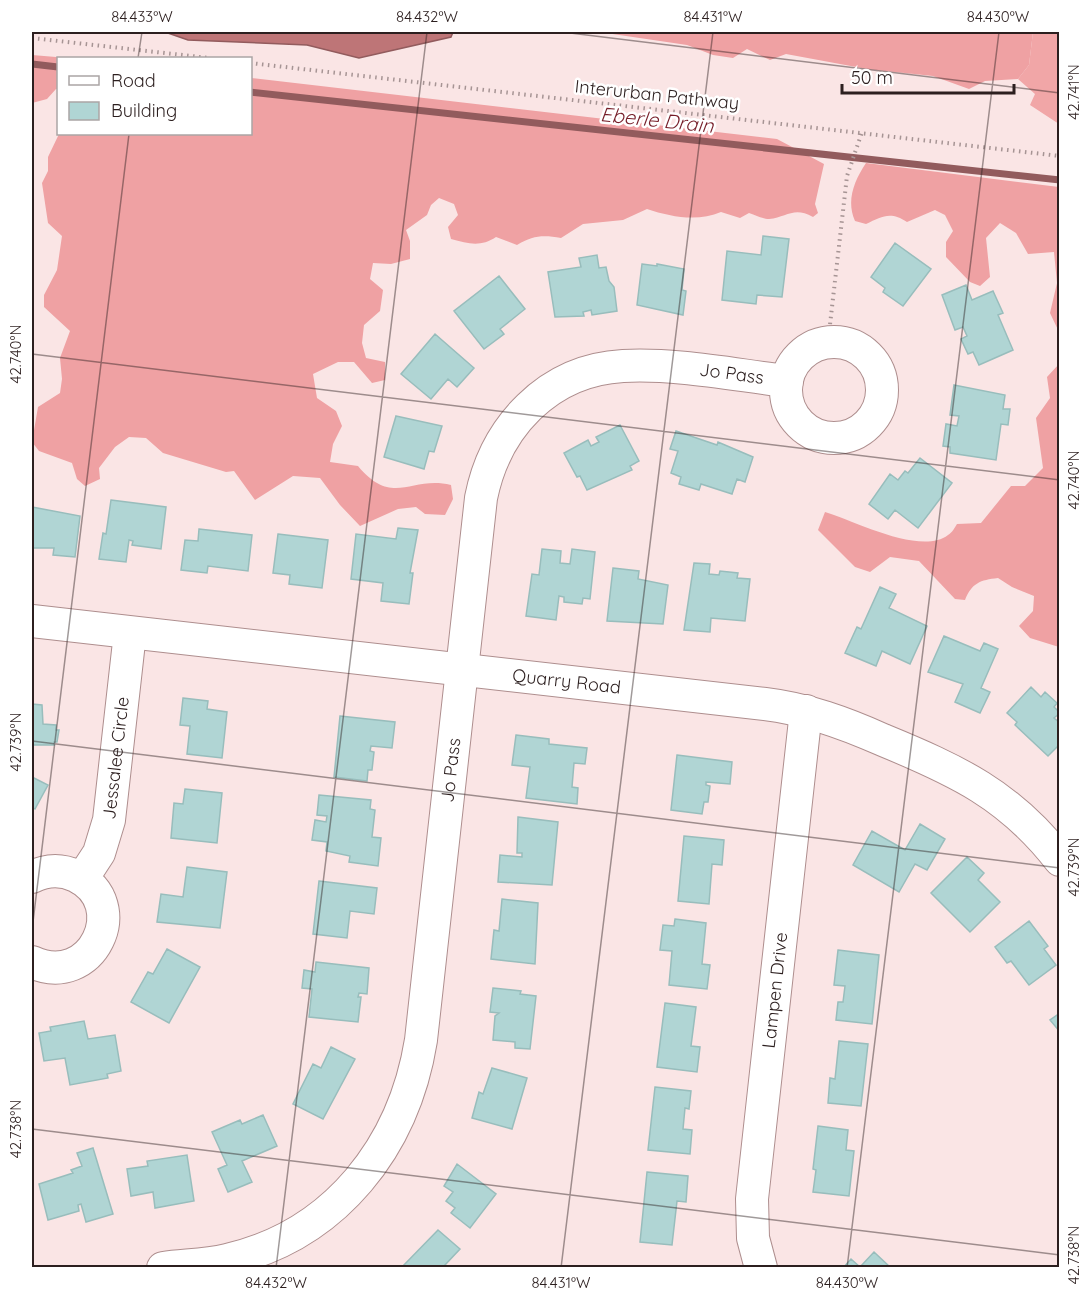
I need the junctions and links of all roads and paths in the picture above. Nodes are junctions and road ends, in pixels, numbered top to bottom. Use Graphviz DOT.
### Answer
graph roads {
  1 [pos="32,38"];
  2 [pos="200,57"];
  3 [pos="252,63"];
  4 [pos="862,132"];
  5 [pos="1059,156"];
  6 [pos="828,342"];
  7 [pos="787,381"];
  8 [pos="32,621"];
  9 [pos="130,633"];
  10 [pos="462,671"];
  11 [pos="806,711"];
  12 [pos="1059,860"];
  13 [pos="32,877"];
  14 [pos="82,879"];
  15 [pos="32,962"];
  16 [pos="163,1268"];
  17 [pos="761,1268"];
  1 -- 2 [label="path"];
  3 -- 4 [label="path, Interurban Pathway"];
  4 -- 5 [label="path, Interurban Pathway"];
  4 -- 6 [label="path"];
  6 -- 7 [label="street, Jo Pass"];
  6 -- 7 [label="street, Jo Pass"];
  7 -- 10 [label="street, Jo Pass"];
  8 -- 9 [label="street, Quarry Road"];
  9 -- 10 [label="street, Quarry Road"];
  9 -- 14 [label="street, Jessalee Circle"];
  10 -- 11 [label="street, Quarry Road"];
  10 -- 16 [label="street, Jo Pass"];
  11 -- 12 [label="street, Quarry Road"];
  11 -- 17 [label="street, Lampen Drive"];
  13 -- 14 [label="street"];
  14 -- 15 [label="street"];
}
